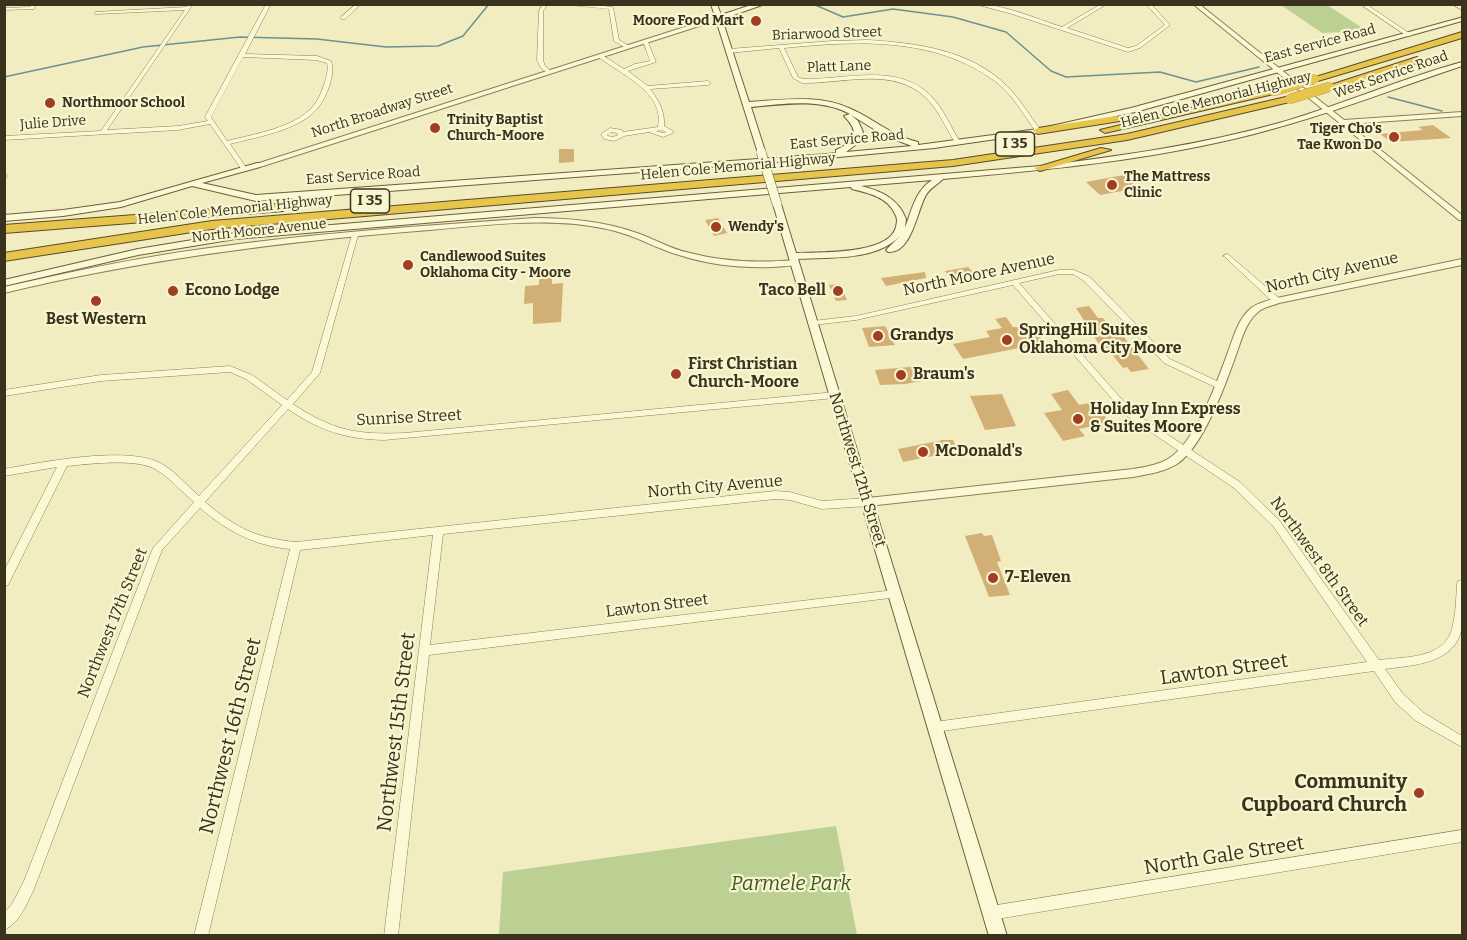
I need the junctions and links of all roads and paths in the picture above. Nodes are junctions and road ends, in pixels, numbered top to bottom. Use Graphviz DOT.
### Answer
graph roads {
  1 [pos="104,4"];
  2 [pos="269,4"];
  3 [pos="358,4"];
  4 [pos="546,4"];
  5 [pos="561,4"];
  6 [pos="714,4"];
  7 [pos="762,4"];
  8 [pos="977,4"];
  9 [pos="1086,4"];
  10 [pos="1105,4"];
  11 [pos="1148,4"];
  12 [pos="1195,4"];
  13 [pos="1362,4"];
  14 [pos="1454,4"];
  15 [pos="33,6"];
  16 [pos="190,6"];
  17 [pos="1099,8"];
  18 [pos="4,9"];
  19 [pos="1462,9"];
  20 [pos="343,18"];
  21 [pos="719,18"];
  22 [pos="1462,19"];
  23 [pos="1062,29"];
  24 [pos="1409,34"];
  25 [pos="1462,35"];
  26 [pos="645,42"];
  27 [pos="1462,46"];
  28 [pos="628,47"];
  29 [pos="782,48"];
  30 [pos="729,51"];
  31 [pos="241,55"];
  32 [pos="600,56"];
  33 [pos="1462,64"];
  34 [pos="1277,69"];
  35 [pos="623,71"];
  36 [pos="549,72"];
  37 [pos="708,83"];
  38 [pos="648,88"];
  39 [pos="1241,100"];
  40 [pos="747,107"];
  41 [pos="1327,110"];
  42 [pos="1459,114"];
  43 [pos="209,122"];
  44 [pos="1342,122"];
  45 [pos="662,127"];
  46 [pos="1038,131"];
  47 [pos="1158,131"];
  48 [pos="103,132"];
  49 [pos="652,132"];
  50 [pos="622,134"];
  51 [pos="4,138"];
  52 [pos="225,143"];
  53 [pos="958,143"];
  54 [pos="934,146"];
  55 [pos="828,156"];
  56 [pos="257,165"];
  57 [pos="1040,168"];
  58 [pos="244,169"];
  59 [pos="947,176"];
  60 [pos="194,184"];
  61 [pos="842,185"];
  62 [pos="238,195"];
  63 [pos="256,198"];
  64 [pos="4,218"];
  65 [pos="1462,219"];
  66 [pos="267,220"];
  67 [pos="74,224"];
  68 [pos="4,229"];
  69 [pos="4,235"];
  70 [pos="355,235"];
  71 [pos="1227,256"];
  72 [pos="4,257"];
  73 [pos="794,260"];
  74 [pos="1462,262"];
  75 [pos="4,268"];
  76 [pos="4,283"];
  77 [pos="1015,283"];
  78 [pos="4,290"];
  79 [pos="1277,301"];
  80 [pos="813,323"];
  81 [pos="1218,385"];
  82 [pos="4,393"];
  83 [pos="835,395"];
  84 [pos="288,405"];
  85 [pos="1186,450"];
  86 [pos="63,465"];
  87 [pos="4,473"];
  88 [pos="198,501"];
  89 [pos="868,502"];
  90 [pos="438,532"];
  91 [pos="297,546"];
  92 [pos="4,582"];
  93 [pos="1462,584"];
  94 [pos="894,594"];
  95 [pos="424,651"];
  96 [pos="1376,667"];
  97 [pos="935,728"];
  98 [pos="1462,742"];
  99 [pos="1462,836"];
  100 [pos="991,912"];
  101 [pos="4,924"];
  102 [pos="201,936"];
  103 [pos="391,936"];
  104 [pos="998,936"];
  1 -- 16 [label="street"];
  2 -- 31 [label="street"];
  3 -- 20 [label="street"];
  4 -- 36 [label="street"];
  5 -- 28 [label="street"];
  6 -- 21 [label="main road, Northwest 12th Street"];
  7 -- 21 [label="main road, North Broadway Street"];
  8 -- 23 [label="street"];
  9 -- 17 [label="street"];
  10 -- 17 [label="street"];
  11 -- 23 [label="street"];
  12 -- 34 [label="street"];
  13 -- 24 [label="street"];
  14 -- 19 [label="street"];
  15 -- 18 [label="street"];
  16 -- 48 [label="street"];
  17 -- 23 [label="street"];
  21 -- 26 [label="street, North Broadway Street"];
  21 -- 30 [label="main road, Northwest 12th Street"];
  22 -- 24 [label="main road, East Service Road"];
  24 -- 34 [label="main road, East Service Road"];
  25 -- 39 [label="highway, Helen Cole Memorial Highway / I 35, bridge"];
  26 -- 28 [label="street, North Broadway Street"];
  26 -- 35 [label="street"];
  27 -- 47 [label="highway, Helen Cole Memorial Highway / I 35, bridge"];
  28 -- 32 [label="street, North Broadway Street"];
  29 -- 30 [label="street, Briarwood Street"];
  29 -- 46 [label="street, Briarwood Street"];
  29 -- 53 [label="street, Platt Lane"];
  30 -- 40 [label="main road, Northwest 12th Street"];
  31 -- 43 [label="street"];
  31 -- 52 [label="street"];
  32 -- 35 [label="street"];
  32 -- 36 [label="street, North Broadway Street"];
  33 -- 41 [label="main road, West Service Road"];
  34 -- 41 [label="street"];
  34 -- 46 [label="main road, East Service Road"];
  35 -- 38 [label="street"];
  36 -- 56 [label="street, North Broadway Street"];
  37 -- 38 [label="street"];
  38 -- 45 [label="street"];
  39 -- 46 [label="highway"];
  39 -- 67 [label="highway, Helen Cole Memorial Highway / I 35"];
  40 -- 54 [label="main road"];
  40 -- 55 [label="main road"];
  40 -- 73 [label="main road, Northwest 12th Street, bridge"];
  41 -- 44 [label="street"];
  41 -- 57 [label="main road"];
  42 -- 44 [label="street"];
  43 -- 48 [label="street, Julie Drive"];
  43 -- 52 [label="street"];
  44 -- 65 [label="street"];
  45 -- 49 [label="street"];
  45 -- 49 [label="street"];
  46 -- 53 [label="main road, East Service Road"];
  47 -- 57 [label="highway"];
  47 -- 66 [label="highway, Helen Cole Memorial Highway / I 35"];
  48 -- 51 [label="street, Julie Drive"];
  49 -- 50 [label="street"];
  52 -- 58 [label="street"];
  53 -- 54 [label="main road, East Service Road"];
  54 -- 55 [label="main road, East Service Road"];
  55 -- 63 [label="main road, East Service Road"];
  56 -- 58 [label="main road, North Broadway Street"];
  56 -- 62 [label="main road"];
  57 -- 59 [label="main road"];
  58 -- 60 [label="main road, North Broadway Street"];
  59 -- 61 [label="main road"];
  59 -- 73 [label="main road"];
  60 -- 62 [label="main road, East Service Road"];
  60 -- 64 [label="main road, North Broadway Street"];
  61 -- 73 [label="main road"];
  61 -- 76 [label="main road"];
  62 -- 63 [label="main road, East Service Road"];
  63 -- 68 [label="highway"];
  66 -- 72 [label="highway, Helen Cole Memorial Highway / I 35"];
  66 -- 75 [label="highway"];
  67 -- 68 [label="highway, Helen Cole Memorial Highway / I 35"];
  67 -- 69 [label="highway"];
  70 -- 73 [label="street, North Moore Avenue"];
  70 -- 78 [label="street, North Moore Avenue"];
  70 -- 84 [label="street, Northwest 17th Street"];
  71 -- 79 [label="street"];
  73 -- 80 [label="main road, Northwest 12th Street"];
  74 -- 79 [label="street, North City Avenue"];
  77 -- 80 [label="street, North Moore Avenue"];
  77 -- 81 [label="street, North Moore Avenue"];
  77 -- 85 [label="street, Northwest 8th Street"];
  79 -- 81 [label="street, North City Avenue"];
  80 -- 83 [label="main road, Northwest 12th Street"];
  81 -- 85 [label="street, North City Avenue"];
  82 -- 84 [label="street, Sunrise Street"];
  83 -- 84 [label="street, Sunrise Street"];
  83 -- 89 [label="main road, Northwest 12th Street"];
  84 -- 88 [label="street, Northwest 17th Street"];
  85 -- 89 [label="street, North City Avenue"];
  85 -- 96 [label="street, Northwest 8th Street"];
  86 -- 87 [label="street, North City Avenue"];
  86 -- 88 [label="street, North City Avenue"];
  86 -- 92 [label="street"];
  88 -- 91 [label="street, North City Avenue"];
  88 -- 101 [label="street, Northwest 17th Street"];
  89 -- 90 [label="street, North City Avenue"];
  89 -- 94 [label="main road, Northwest 12th Street"];
  90 -- 91 [label="street, North City Avenue"];
  90 -- 95 [label="street, Northwest 15th Street"];
  91 -- 102 [label="street, Northwest 16th Street"];
  93 -- 96 [label="street, Lawton Street"];
  94 -- 95 [label="street, Lawton Street"];
  94 -- 97 [label="main road, Northwest 12th Street"];
  95 -- 103 [label="street, Northwest 15th Street"];
  96 -- 97 [label="street, Lawton Street"];
  96 -- 98 [label="street, Northwest 8th Street"];
  97 -- 100 [label="main road, Northwest 12th Street"];
  99 -- 100 [label="street, North Gale Street"];
  100 -- 104 [label="main road, Northwest 12th Street"];
}
